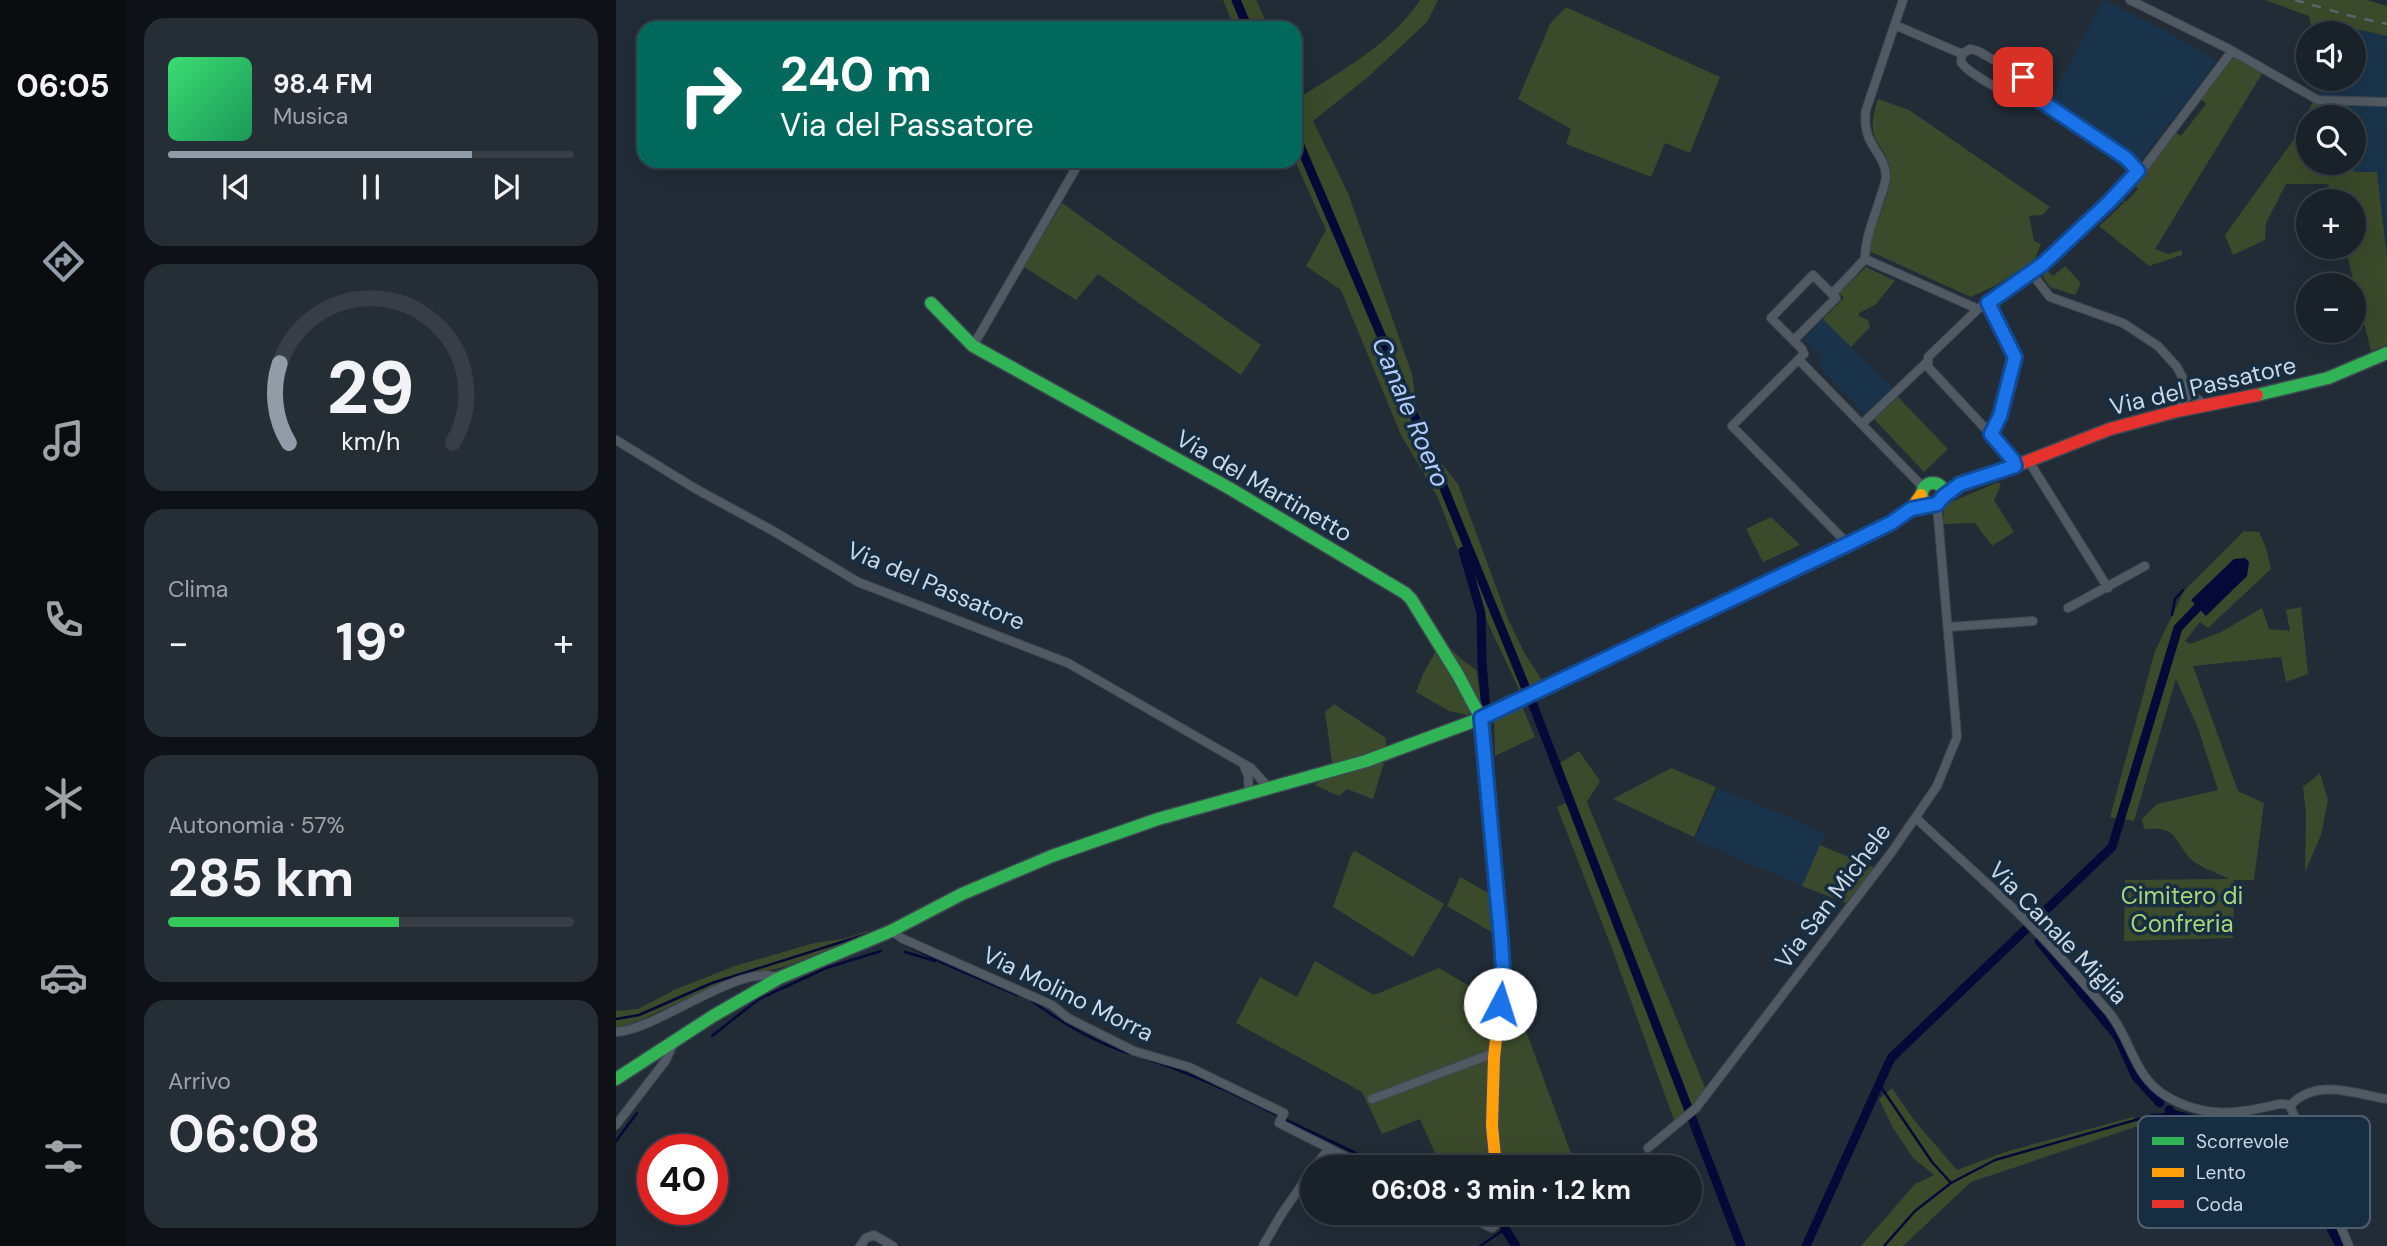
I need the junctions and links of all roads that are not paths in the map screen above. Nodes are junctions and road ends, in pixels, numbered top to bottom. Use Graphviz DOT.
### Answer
graph roads {
  1 [pos="1903,0"];
  2 [pos="2130,0"];
  3 [pos="1895,25"];
  4 [pos="2232,51"];
  5 [pos="1962,54"];
  6 [pos="2029,93"];
  7 [pos="2387,102"];
  8 [pos="1076,168"];
  9 [pos="2138,171"];
  10 [pos="1865,260"];
  11 [pos="2032,274"];
  12 [pos="1832,293"];
  13 [pos="930,303"];
  14 [pos="1988,303"];
  15 [pos="1978,309"];
  16 [pos="1794,340"];
  17 [pos="973,346"];
  18 [pos="2387,353"];
  19 [pos="1799,359"];
  20 [pos="1927,362"];
  21 [pos="2190,392"];
  22 [pos="2206,405"];
  23 [pos="2176,411"];
  24 [pos="1862,424"];
  25 [pos="1991,434"];
  26 [pos="616,440"];
  27 [pos="2028,460"];
  28 [pos="2015,466"];
  29 [pos="1933,495"];
  30 [pos="1848,544"];
  31 [pos="2145,566"];
  32 [pos="2108,588"];
  33 [pos="2067,608"];
  34 [pos="2033,621"];
  35 [pos="1948,627"];
  36 [pos="1481,718"];
  37 [pos="1243,764"];
  38 [pos="1269,788"];
  39 [pos="1249,793"];
  40 [pos="1916,818"];
  41 [pos="891,930"];
  42 [pos="779,978"];
  43 [pos="616,1032"];
  44 [pos="674,1042"];
  45 [pos="1494,1053"];
  46 [pos="616,1079"];
  47 [pos="1372,1099"];
  48 [pos="2387,1099"];
  49 [pos="2290,1106"];
  50 [pos="2294,1116"];
  51 [pos="616,1125"];
  52 [pos="1648,1148"];
  53 [pos="1329,1149"];
  54 [pos="1324,1155"];
  55 [pos="1341,1155"];
  56 [pos="1495,1155"];
  57 [pos="1300,1187"];
  58 [pos="2341,1228"];
  59 [pos="860,1246"];
  60 [pos="893,1246"];
  61 [pos="1263,1246"];
  62 [pos="2349,1246"];
  1 -- 3 [label="street"];
  2 -- 4 [label="street"];
  3 -- 5 [label="street"];
  3 -- 10 [label="street"];
  4 -- 7 [label="street"];
  4 -- 9 [label="street"];
  5 -- 6 [label="street"];
  5 -- 6 [label="street"];
  6 -- 9 [label="street"];
  8 -- 17 [label="street"];
  9 -- 11 [label="street"];
  10 -- 12 [label="street"];
  10 -- 15 [label="street"];
  11 -- 14 [label="street"];
  11 -- 21 [label="street"];
  12 -- 16 [label="street"];
  12 -- 16 [label="street"];
  13 -- 17 [label="street, Via del Martinetto"];
  14 -- 15 [label="street"];
  14 -- 25 [label="street"];
  15 -- 20 [label="street"];
  16 -- 19 [label="street"];
  17 -- 36 [label="street, Via del Martinetto"];
  18 -- 22 [label="street, Via del Passatore"];
  19 -- 24 [label="street"];
  19 -- 30 [label="street"];
  20 -- 24 [label="street"];
  20 -- 25 [label="street"];
  21 -- 22 [label="street"];
  21 -- 23 [label="street"];
  22 -- 23 [label="street, Via del Passatore"];
  23 -- 27 [label="street, Via del Passatore"];
  24 -- 29 [label="street"];
  25 -- 28 [label="street"];
  26 -- 37 [label="street, Via del Passatore"];
  27 -- 28 [label="street, Via del Passatore"];
  27 -- 32 [label="street"];
  28 -- 29 [label="street, Via del Passatore"];
  29 -- 30 [label="street, Via del Passatore"];
  29 -- 35 [label="street, Via San Michele"];
  30 -- 36 [label="street, Via del Passatore"];
  31 -- 32 [label="street"];
  32 -- 33 [label="street"];
  34 -- 35 [label="street"];
  35 -- 40 [label="street, Via San Michele"];
  36 -- 38 [label="street, Via del Passatore"];
  36 -- 45 [label="street"];
  37 -- 38 [label="street, Via del Passatore"];
  37 -- 39 [label="street"];
  38 -- 39 [label="street, Via del Passatore"];
  39 -- 41 [label="street, Via del Passatore"];
  40 -- 49 [label="street, Via Canale Miglia"];
  40 -- 52 [label="street, Via San Michele"];
  41 -- 42 [label="street, Via del Passatore"];
  41 -- 53 [label="street, Via Molino Morra"];
  42 -- 43 [label="street"];
  42 -- 44 [label="street, Via del Passatore"];
  44 -- 46 [label="street, Via del Passatore"];
  44 -- 51 [label="street"];
  45 -- 47 [label="street"];
  45 -- 56 [label="street"];
  48 -- 49 [label="street"];
  49 -- 50 [label="street"];
  53 -- 54 [label="street"];
  53 -- 55 [label="street, Via Molino Morra"];
  57 -- 61 [label="street"];
  58 -- 62 [label="street"];
  59 -- 60 [label="street"];
}
